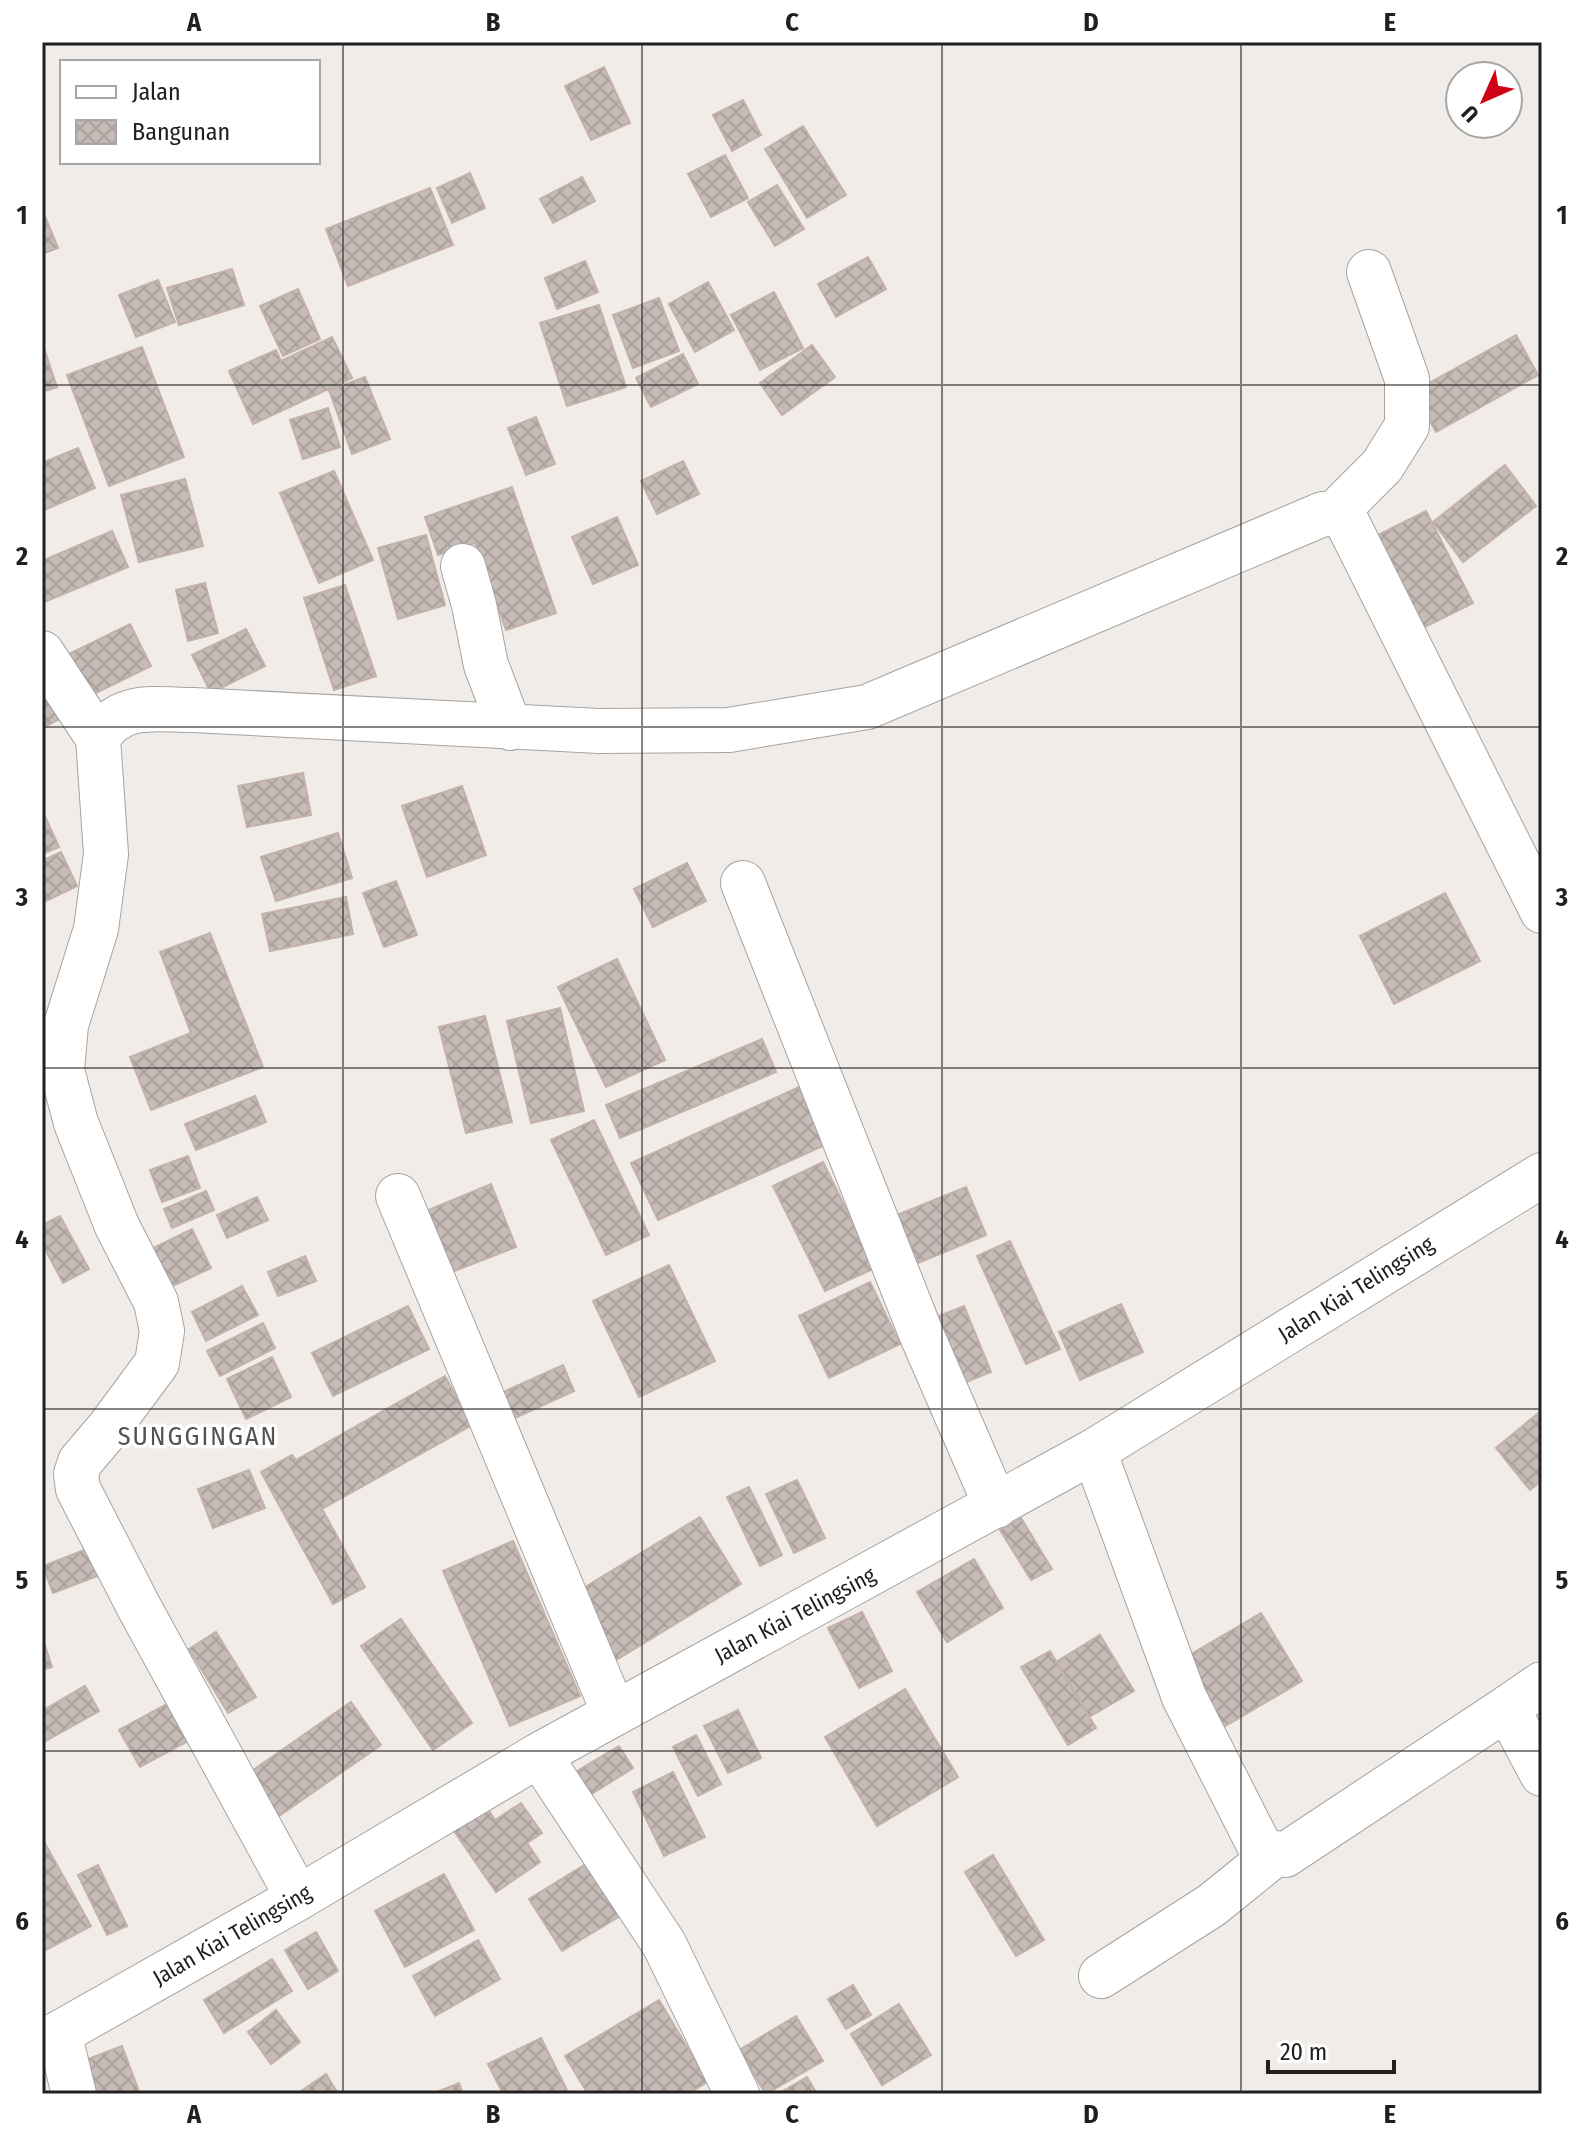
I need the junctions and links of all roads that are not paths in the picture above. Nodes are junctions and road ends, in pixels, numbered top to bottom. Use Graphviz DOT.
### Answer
graph roads {
  1 [pos="1369,272"];
  2 [pos="1334,514"];
  3 [pos="463,566"];
  4 [pos="42,653"];
  5 [pos="510,728"];
  6 [pos="98,738"];
  7 [pos="743,883"];
  8 [pos="1542,911"];
  9 [pos="52,1059"];
  10 [pos="1542,1175"];
  11 [pos="398,1196"];
  12 [pos="1094,1451"];
  13 [pos="996,1506"];
  14 [pos="1542,1684"];
  15 [pos="1507,1708"];
  16 [pos="614,1713"];
  17 [pos="539,1755"];
  18 [pos="1542,1774"];
  19 [pos="1275,1854"];
  20 [pos="298,1898"];
  21 [pos="1101,1976"];
  22 [pos="50,2038"];
  23 [pos="74,2094"];
  24 [pos="737,2094"];
  1 -- 2 [label="street"];
  2 -- 5 [label="street"];
  2 -- 8 [label="street"];
  3 -- 5 [label="street"];
  4 -- 6 [label="street"];
  5 -- 6 [label="street"];
  6 -- 9 [label="street"];
  7 -- 13 [label="street"];
  9 -- 20 [label="street"];
  10 -- 12 [label="street, Jalan Kiai Telingsing"];
  11 -- 16 [label="street"];
  12 -- 13 [label="street, Jalan Kiai Telingsing"];
  12 -- 19 [label="street"];
  13 -- 16 [label="street, Jalan Kiai Telingsing"];
  14 -- 15 [label="street"];
  15 -- 18 [label="street"];
  15 -- 19 [label="street"];
  16 -- 17 [label="street, Jalan Kiai Telingsing"];
  17 -- 20 [label="street, Jalan Kiai Telingsing"];
  17 -- 24 [label="street"];
  19 -- 21 [label="street"];
  20 -- 22 [label="street, Jalan Kiai Telingsing"];
  22 -- 23 [label="street"];
}
